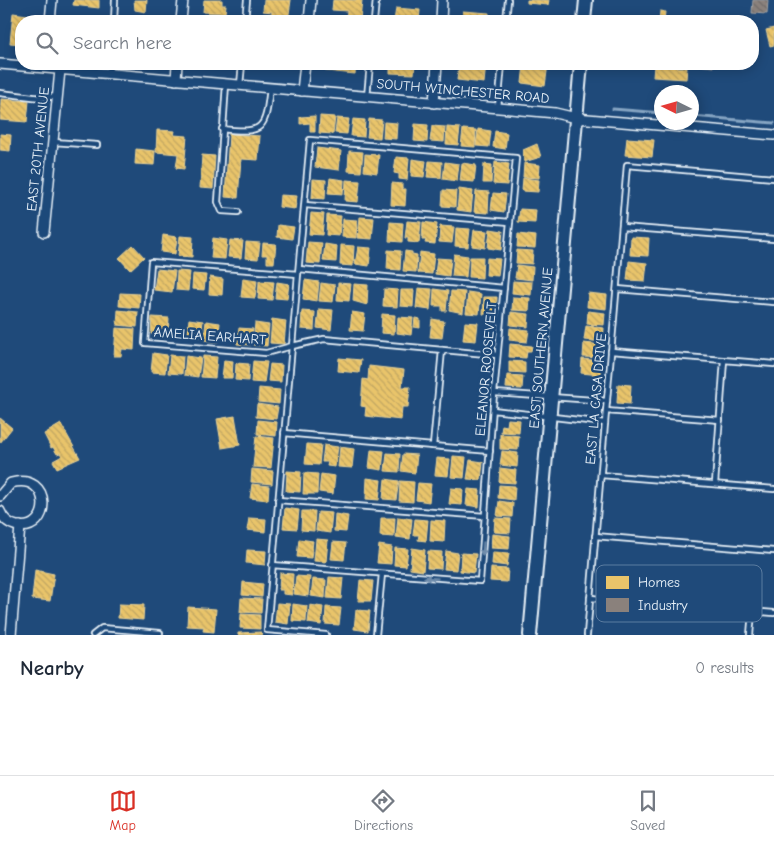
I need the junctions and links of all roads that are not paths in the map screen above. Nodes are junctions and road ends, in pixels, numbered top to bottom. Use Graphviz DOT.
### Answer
graph roads {
  1 [pos="52,0"];
  2 [pos="116,0"];
  3 [pos="183,0"];
  4 [pos="247,0"];
  5 [pos="311,0"];
  6 [pos="376,0"];
  7 [pos="442,0"];
  8 [pos="508,0"];
  9 [pos="586,0"];
  10 [pos="51,15"];
  11 [pos="115,15"];
  12 [pos="182,15"];
  13 [pos="246,15"];
  14 [pos="310,15"];
  15 [pos="375,15"];
  16 [pos="441,15"];
  17 [pos="507,15"];
  18 [pos="585,15"];
  19 [pos="0,64"];
  20 [pos="15,65"];
  21 [pos="60,70"];
  22 [pos="109,70"];
  23 [pos="177,70"];
  24 [pos="241,70"];
  25 [pos="304,70"];
  26 [pos="369,70"];
  27 [pos="437,70"];
  28 [pos="501,70"];
  29 [pos="580,70"];
  30 [pos="109,74"];
  31 [pos="176,80"];
  32 [pos="226,84"];
  33 [pos="240,85"];
  34 [pos="270,88"];
  35 [pos="302,91"];
  36 [pos="0,93"];
  37 [pos="58,96"];
  38 [pos="367,97"];
  39 [pos="434,102"];
  40 [pos="498,108"];
  41 [pos="576,118"];
  42 [pos="222,129"];
  43 [pos="774,135"];
  44 [pos="53,142"];
  45 [pos="97,145"];
  46 [pos="774,178"];
  47 [pos="304,205"];
  48 [pos="238,212"];
  49 [pos="510,222"];
  50 [pos="622,227"];
  51 [pos="44,232"];
  52 [pos="774,239"];
  53 [pos="299,271"];
  54 [pos="504,288"];
  55 [pos="617,288"];
  56 [pos="774,302"];
  57 [pos="292,346"];
  58 [pos="442,350"];
  59 [pos="611,351"];
  60 [pos="497,355"];
  61 [pos="724,360"];
  62 [pos="774,364"];
  63 [pos="494,393"];
  64 [pos="552,398"];
  65 [pos="607,401"];
  66 [pos="493,410"];
  67 [pos="606,411"];
  68 [pos="550,416"];
  69 [pos="720,420"];
  70 [pos="605,423"];
  71 [pos="284,433"];
  72 [pos="433,446"];
  73 [pos="490,450"];
  74 [pos="600,475"];
  75 [pos="715,484"];
  76 [pos="774,489"];
  77 [pos="0,496"];
  78 [pos="278,500"];
  79 [pos="0,511"];
  80 [pos="485,516"];
  81 [pos="20,526"];
  82 [pos="595,536"];
  83 [pos="774,551"];
  84 [pos="272,565"];
  85 [pos="382,574"];
  86 [pos="590,598"];
  87 [pos="596,599"];
  88 [pos="751,622"];
  89 [pos="160,633"];
  90 [pos="11,635"];
  91 [pos="93,635"];
  92 [pos="326,635"];
  93 [pos="376,635"];
  94 [pos="530,635"];
  95 [pos="587,635"];
  96 [pos="750,635"];
  1 -- 10 [label="street"];
  2 -- 11 [label="lane"];
  3 -- 12 [label="street"];
  4 -- 13 [label="lane"];
  5 -- 14 [label="street"];
  6 -- 15 [label="lane"];
  7 -- 16 [label="street"];
  8 -- 17 [label="lane"];
  9 -- 18 [label="main road"];
  19 -- 20 [label="street, SOUTH WINCHESTER ROAD"];
  21 -- 30 [label="street, SOUTH WINCHESTER ROAD"];
  21 -- 37 [label="street, EAST 20TH AVENUE"];
  22 -- 30 [label="lane"];
  23 -- 31 [label="street"];
  24 -- 33 [label="lane"];
  25 -- 35 [label="street"];
  26 -- 38 [label="lane"];
  27 -- 39 [label="street"];
  28 -- 40 [label="lane"];
  29 -- 41 [label="main road, EAST SOUTHERN AVENUE"];
  30 -- 31 [label="street, SOUTH WINCHESTER ROAD"];
  31 -- 32 [label="street, SOUTH WINCHESTER ROAD"];
  32 -- 33 [label="street, SOUTH WINCHESTER ROAD"];
  32 -- 42 [label="lane"];
  33 -- 34 [label="street, SOUTH WINCHESTER ROAD"];
  34 -- 35 [label="street, SOUTH WINCHESTER ROAD"];
  34 -- 42 [label="lane"];
  35 -- 38 [label="street, SOUTH WINCHESTER ROAD"];
  36 -- 37 [label="lane"];
  37 -- 44 [label="street, EAST 20TH AVENUE"];
  38 -- 39 [label="street, SOUTH WINCHESTER ROAD"];
  39 -- 40 [label="street, SOUTH WINCHESTER ROAD"];
  40 -- 41 [label="street, SOUTH WINCHESTER ROAD"];
  41 -- 43 [label="street, SOUTH WINCHESTER ROAD"];
  41 -- 64 [label="main road, EAST SOUTHERN AVENUE"];
  42 -- 48 [label="lane"];
  44 -- 45 [label="lane"];
  44 -- 51 [label="street, EAST 20TH AVENUE"];
  46 -- 50 [label="lane, EAST LA CASA DRIVE"];
  47 -- 49 [label="lane"];
  47 -- 49 [label="lane, ELEANOR ROOSEVELT"];
  47 -- 53 [label="lane"];
  49 -- 54 [label="lane, ELEANOR ROOSEVELT"];
  50 -- 52 [label="lane"];
  50 -- 55 [label="lane, EAST LA CASA DRIVE"];
  53 -- 54 [label="lane"];
  53 -- 57 [label="lane"];
  53 -- 57 [label="lane, AMELIA EARHART"];
  54 -- 60 [label="lane, ELEANOR ROOSEVELT"];
  55 -- 56 [label="lane"];
  55 -- 59 [label="lane, EAST LA CASA DRIVE"];
  57 -- 58 [label="lane"];
  57 -- 71 [label="lane"];
  58 -- 60 [label="lane"];
  58 -- 72 [label="lane"];
  59 -- 61 [label="lane"];
  59 -- 65 [label="lane, EAST LA CASA DRIVE"];
  60 -- 63 [label="lane, ELEANOR ROOSEVELT"];
  61 -- 62 [label="lane"];
  61 -- 69 [label="lane"];
  63 -- 64 [label="lane"];
  63 -- 66 [label="lane, ELEANOR ROOSEVELT"];
  64 -- 65 [label="lane"];
  64 -- 68 [label="main road, EAST SOUTHERN AVENUE"];
  65 -- 67 [label="lane, EAST LA CASA DRIVE"];
  66 -- 68 [label="lane"];
  66 -- 73 [label="lane, ELEANOR ROOSEVELT"];
  67 -- 69 [label="lane"];
  67 -- 70 [label="lane, EAST LA CASA DRIVE"];
  68 -- 70 [label="lane"];
  68 -- 94 [label="main road, EAST SOUTHERN AVENUE"];
  69 -- 75 [label="lane"];
  70 -- 74 [label="lane, EAST LA CASA DRIVE"];
  71 -- 72 [label="lane"];
  71 -- 78 [label="lane"];
  72 -- 73 [label="lane"];
  73 -- 80 [label="lane, ELEANOR ROOSEVELT"];
  74 -- 75 [label="lane"];
  74 -- 82 [label="lane, EAST LA CASA DRIVE"];
  75 -- 76 [label="lane"];
  77 -- 81 [label="street"];
  78 -- 80 [label="lane"];
  78 -- 84 [label="lane"];
  79 -- 81 [label="street"];
  80 -- 85 [label="lane, ELEANOR ROOSEVELT, one-way"];
  81 -- 90 [label="street"];
  82 -- 83 [label="lane"];
  82 -- 86 [label="lane, EAST LA CASA DRIVE"];
  84 -- 85 [label="lane"];
  84 -- 92 [label="lane"];
  85 -- 93 [label="lane"];
  86 -- 87 [label="lane"];
  86 -- 95 [label="lane, EAST LA CASA DRIVE"];
  88 -- 96 [label="lane"];
  89 -- 91 [label="lane"];
}
